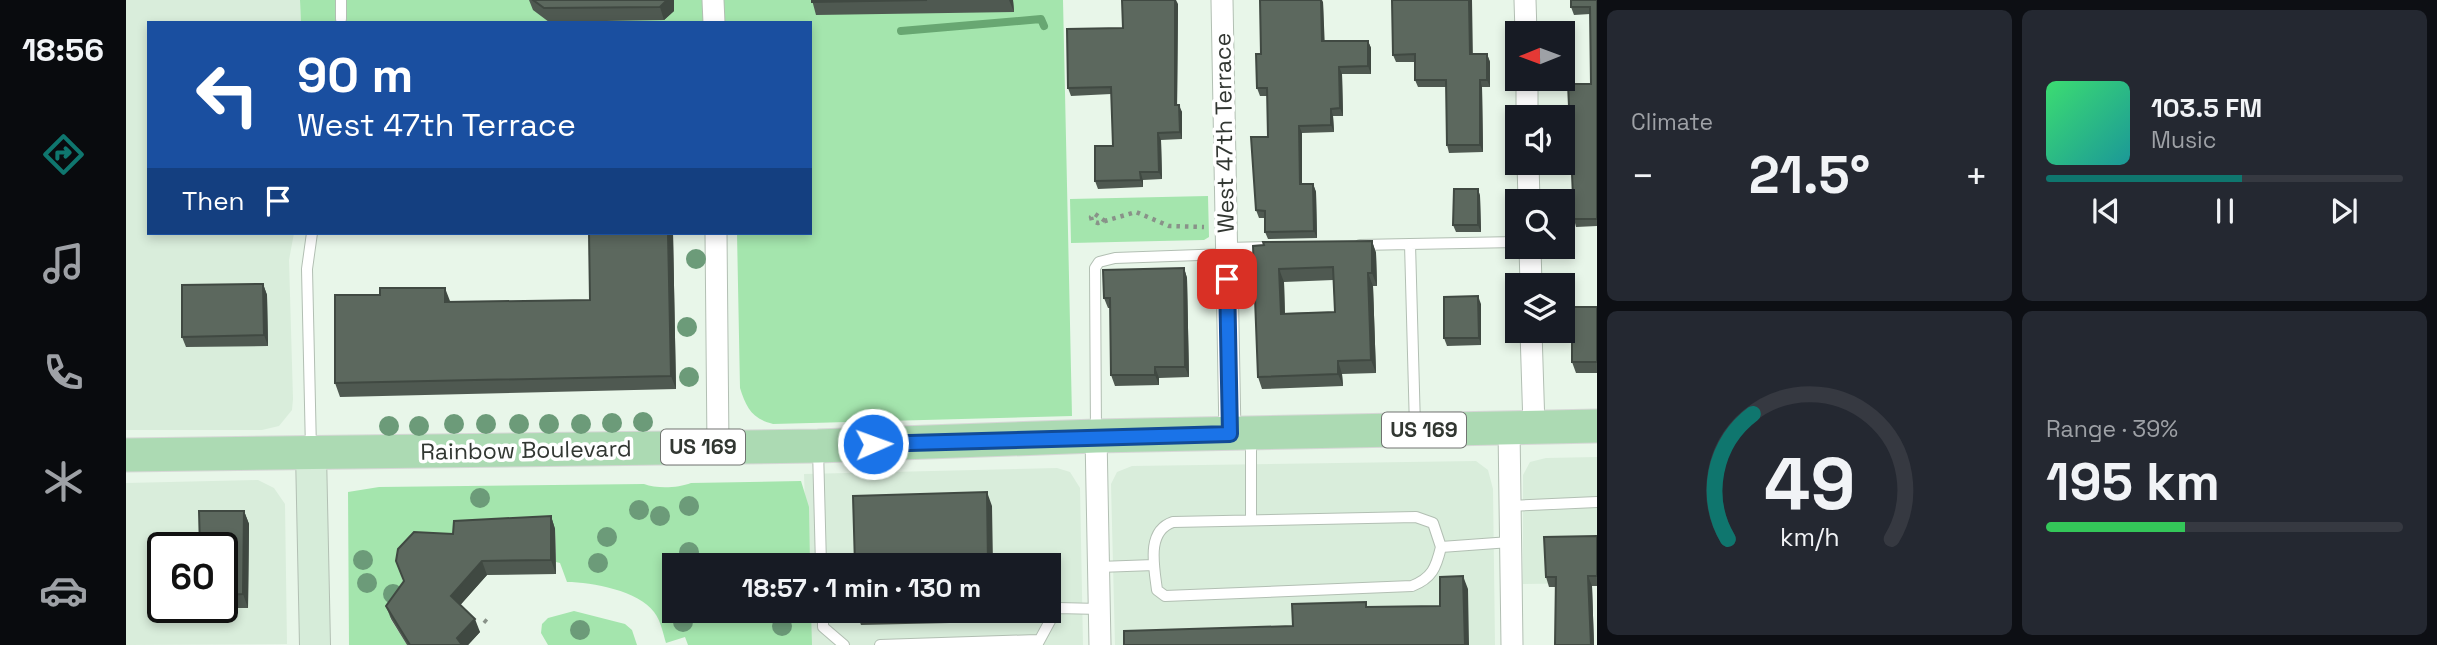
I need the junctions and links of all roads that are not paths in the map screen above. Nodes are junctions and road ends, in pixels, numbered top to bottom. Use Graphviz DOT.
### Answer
graph roads {
  1 [pos="341,0"];
  2 [pos="713,0"];
  3 [pos="1222,0"];
  4 [pos="1525,0"];
  5 [pos="341,19"];
  6 [pos="714,21"];
  7 [pos="1526,21"];
  8 [pos="312,235"];
  9 [pos="716,235"];
  10 [pos="1505,242"];
  11 [pos="1410,244"];
  12 [pos="1348,245"];
  13 [pos="1281,247"];
  14 [pos="1227,251"];
  15 [pos="1530,343"];
  16 [pos="1597,426"];
  17 [pos="1521,428"];
  18 [pos="1415,430"];
  19 [pos="1241,433"];
  20 [pos="1096,436"];
  21 [pos="818,446"];
  22 [pos="718,447"];
  23 [pos="311,453"];
  24 [pos="126,455"];
  25 [pos="1597,502"];
  26 [pos="1510,506"];
  27 [pos="1251,520"];
  28 [pos="1510,542"];
  29 [pos="1441,547"];
  30 [pos="821,553"];
  31 [pos="1154,565"];
  32 [pos="1099,567"];
  33 [pos="1100,609"];
  34 [pos="823,623"];
  35 [pos="1037,643"];
  36 [pos="315,645"];
  37 [pos="844,645"];
  38 [pos="880,645"];
  39 [pos="1100,645"];
  40 [pos="1512,645"];
  1 -- 5 [label="lane"];
  2 -- 6 [label="street"];
  3 -- 14 [label="street, West 47th Terrace"];
  4 -- 7 [label="street"];
  8 -- 23 [label="lane"];
  9 -- 22 [label="street"];
  10 -- 11 [label="lane"];
  11 -- 12 [label="lane"];
  11 -- 18 [label="lane"];
  13 -- 14 [label="lane"];
  14 -- 19 [label="street, West 47th Terrace"];
  14 -- 20 [label="lane"];
  15 -- 17 [label="street"];
  16 -- 17 [label="main road, Rainbow Boulevard / US 169"];
  17 -- 18 [label="main road, Rainbow Boulevard / US 169"];
  17 -- 26 [label="street"];
  18 -- 19 [label="main road, Rainbow Boulevard / US 169"];
  19 -- 20 [label="main road, Rainbow Boulevard / US 169"];
  19 -- 27 [label="lane"];
  20 -- 21 [label="main road, Rainbow Boulevard / US 169"];
  20 -- 32 [label="street"];
  21 -- 22 [label="main road, Rainbow Boulevard / US 169"];
  21 -- 30 [label="lane"];
  22 -- 23 [label="main road, Rainbow Boulevard / US 169"];
  23 -- 24 [label="main road, Rainbow Boulevard / US 169"];
  23 -- 36 [label="street"];
  25 -- 26 [label="lane"];
  26 -- 28 [label="street"];
  27 -- 29 [label="lane"];
  27 -- 31 [label="lane"];
  28 -- 29 [label="lane"];
  28 -- 40 [label="street"];
  29 -- 31 [label="lane"];
  31 -- 32 [label="lane"];
  32 -- 33 [label="street"];
  33 -- 35 [label="lane"];
  33 -- 39 [label="street"];
  34 -- 37 [label="lane"];
  35 -- 38 [label="lane"];
}
